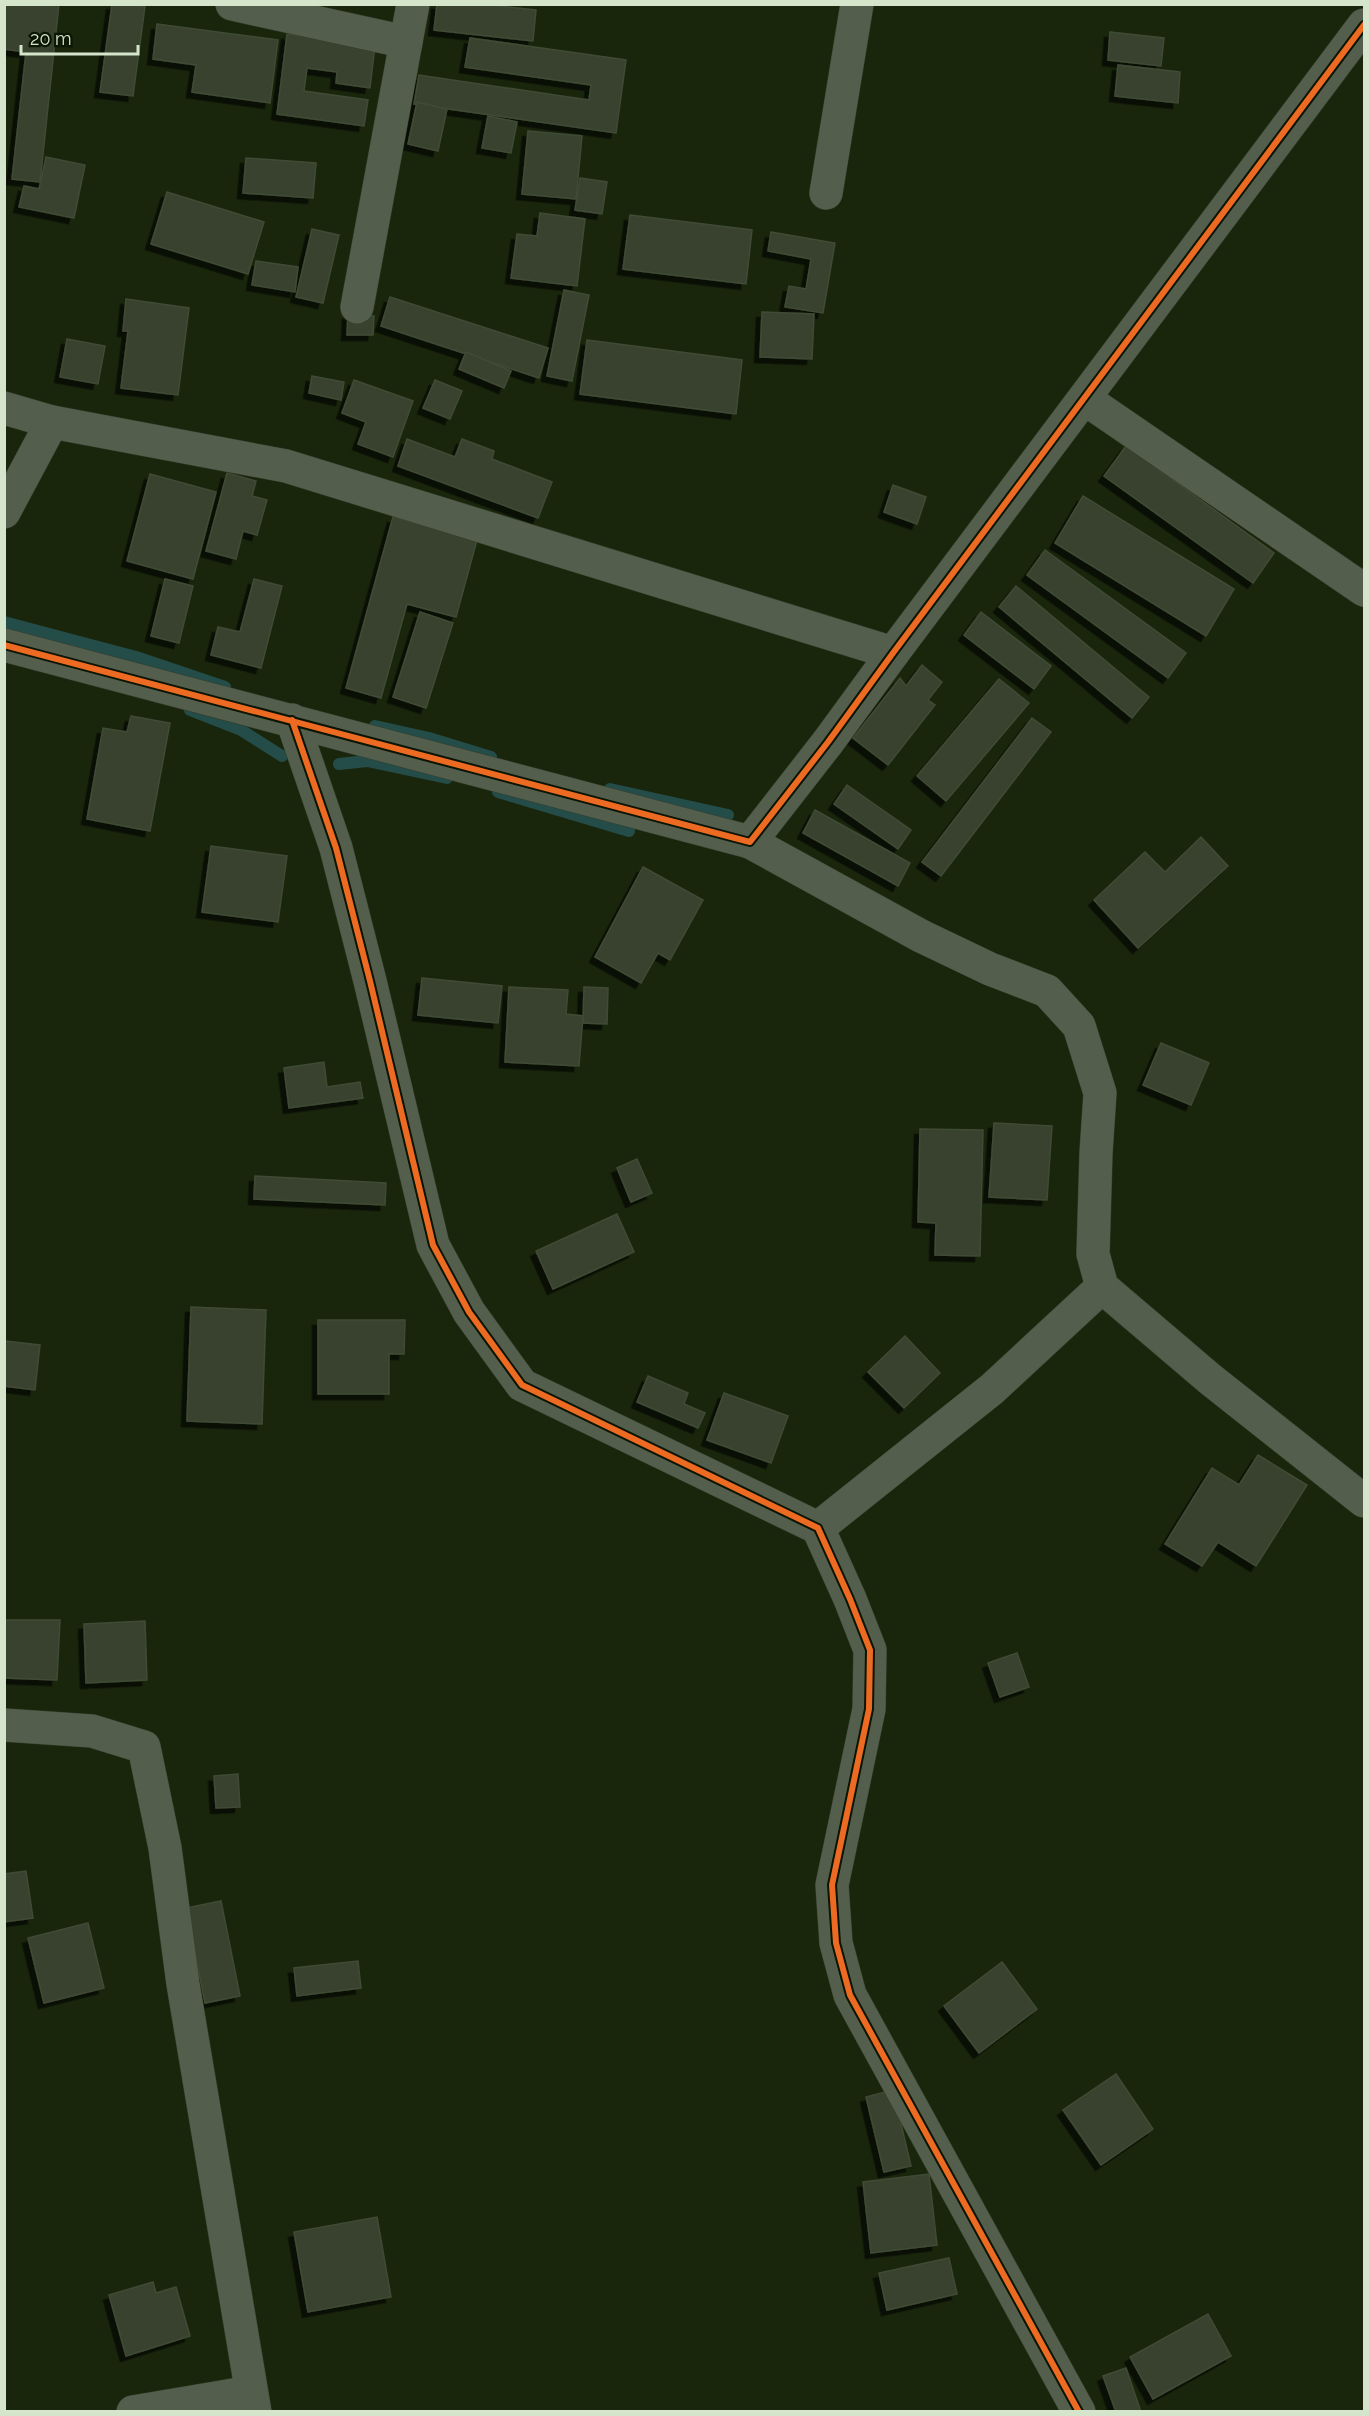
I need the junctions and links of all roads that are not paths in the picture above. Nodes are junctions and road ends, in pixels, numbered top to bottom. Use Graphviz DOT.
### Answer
graph roads {
  1 [pos="232,4"];
  2 [pos="413,4"];
  3 [pos="857,4"];
  4 [pos="1365,26"];
  5 [pos="406,42"];
  6 [pos="826,193"];
  7 [pos="357,307"];
  8 [pos="1085,399"];
  9 [pos="4,408"];
  10 [pos="52,422"];
  11 [pos="4,512"];
  12 [pos="1365,590"];
  13 [pos="4,645"];
  14 [pos="893,653"];
  15 [pos="292,720"];
  16 [pos="750,842"];
  17 [pos="1102,1287"];
  18 [pos="1365,1501"];
  19 [pos="818,1528"];
  20 [pos="4,1725"];
  21 [pos="253,2402"];
  22 [pos="133,2412"];
  23 [pos="1080,2412"];
  1 -- 5 [label="street"];
  2 -- 5 [label="street"];
  3 -- 6 [label="street"];
  4 -- 8 [label="street"];
  5 -- 7 [label="street"];
  8 -- 12 [label="street"];
  8 -- 14 [label="street"];
  9 -- 10 [label="street"];
  10 -- 11 [label="street"];
  10 -- 14 [label="street"];
  13 -- 15 [label="street"];
  14 -- 16 [label="street"];
  15 -- 16 [label="street"];
  15 -- 19 [label="street"];
  16 -- 17 [label="street"];
  17 -- 18 [label="street"];
  17 -- 19 [label="street"];
  19 -- 23 [label="street"];
  20 -- 21 [label="street"];
  21 -- 22 [label="street"];
}
